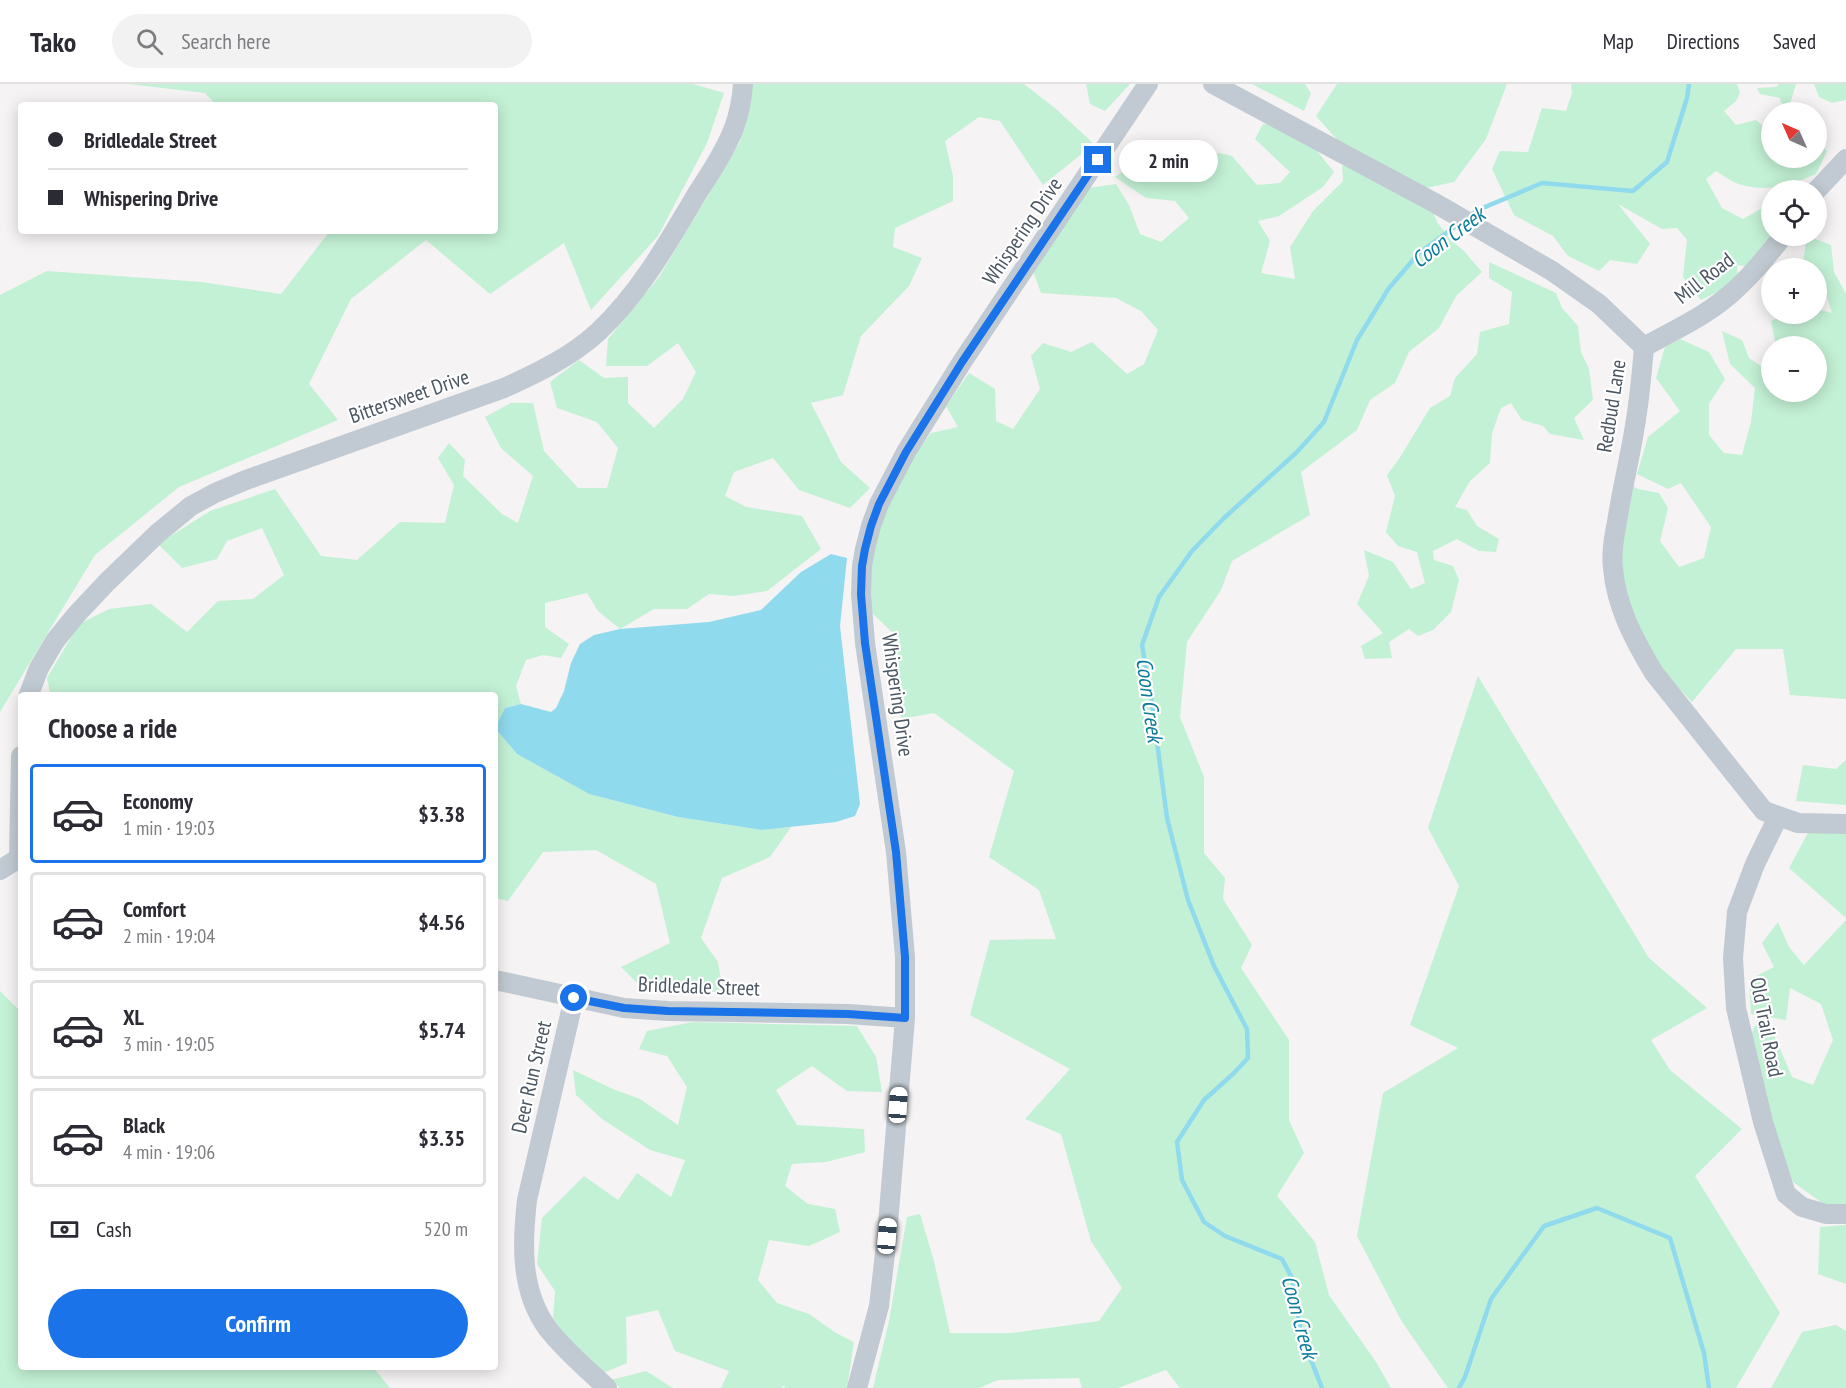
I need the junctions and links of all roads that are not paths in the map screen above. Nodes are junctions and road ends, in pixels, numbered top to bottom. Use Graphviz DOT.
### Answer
graph roads {
  1 [pos="743,84"];
  2 [pos="1148,84"];
  3 [pos="1213,84"];
  4 [pos="1846,159"];
  5 [pos="1826,180"];
  6 [pos="1775,246"];
  7 [pos="1644,347"];
  8 [pos="30,692"];
  9 [pos="1778,818"];
  10 [pos="1846,824"];
  11 [pos="18,859"];
  12 [pos="0,870"];
  13 [pos="498,981"];
  14 [pos="574,998"];
  15 [pos="905,1018"];
  16 [pos="1846,1214"];
  17 [pos="607,1388"];
  18 [pos="857,1388"];
  1 -- 8 [label="street, Bittersweet Drive"];
  2 -- 15 [label="street, Whispering Drive"];
  3 -- 7 [label="street, Redbud Lane"];
  4 -- 5 [label="street"];
  6 -- 7 [label="street, Mill Road"];
  7 -- 9 [label="street, Redbud Lane"];
  9 -- 10 [label="street, Redbud Lane"];
  9 -- 16 [label="street, Old Trail Road"];
  11 -- 12 [label="street"];
  13 -- 14 [label="street, Bridledale Street"];
  14 -- 15 [label="street, Bridledale Street"];
  14 -- 17 [label="street, Deer Run Street"];
  15 -- 18 [label="street, Whispering Drive"];
}
